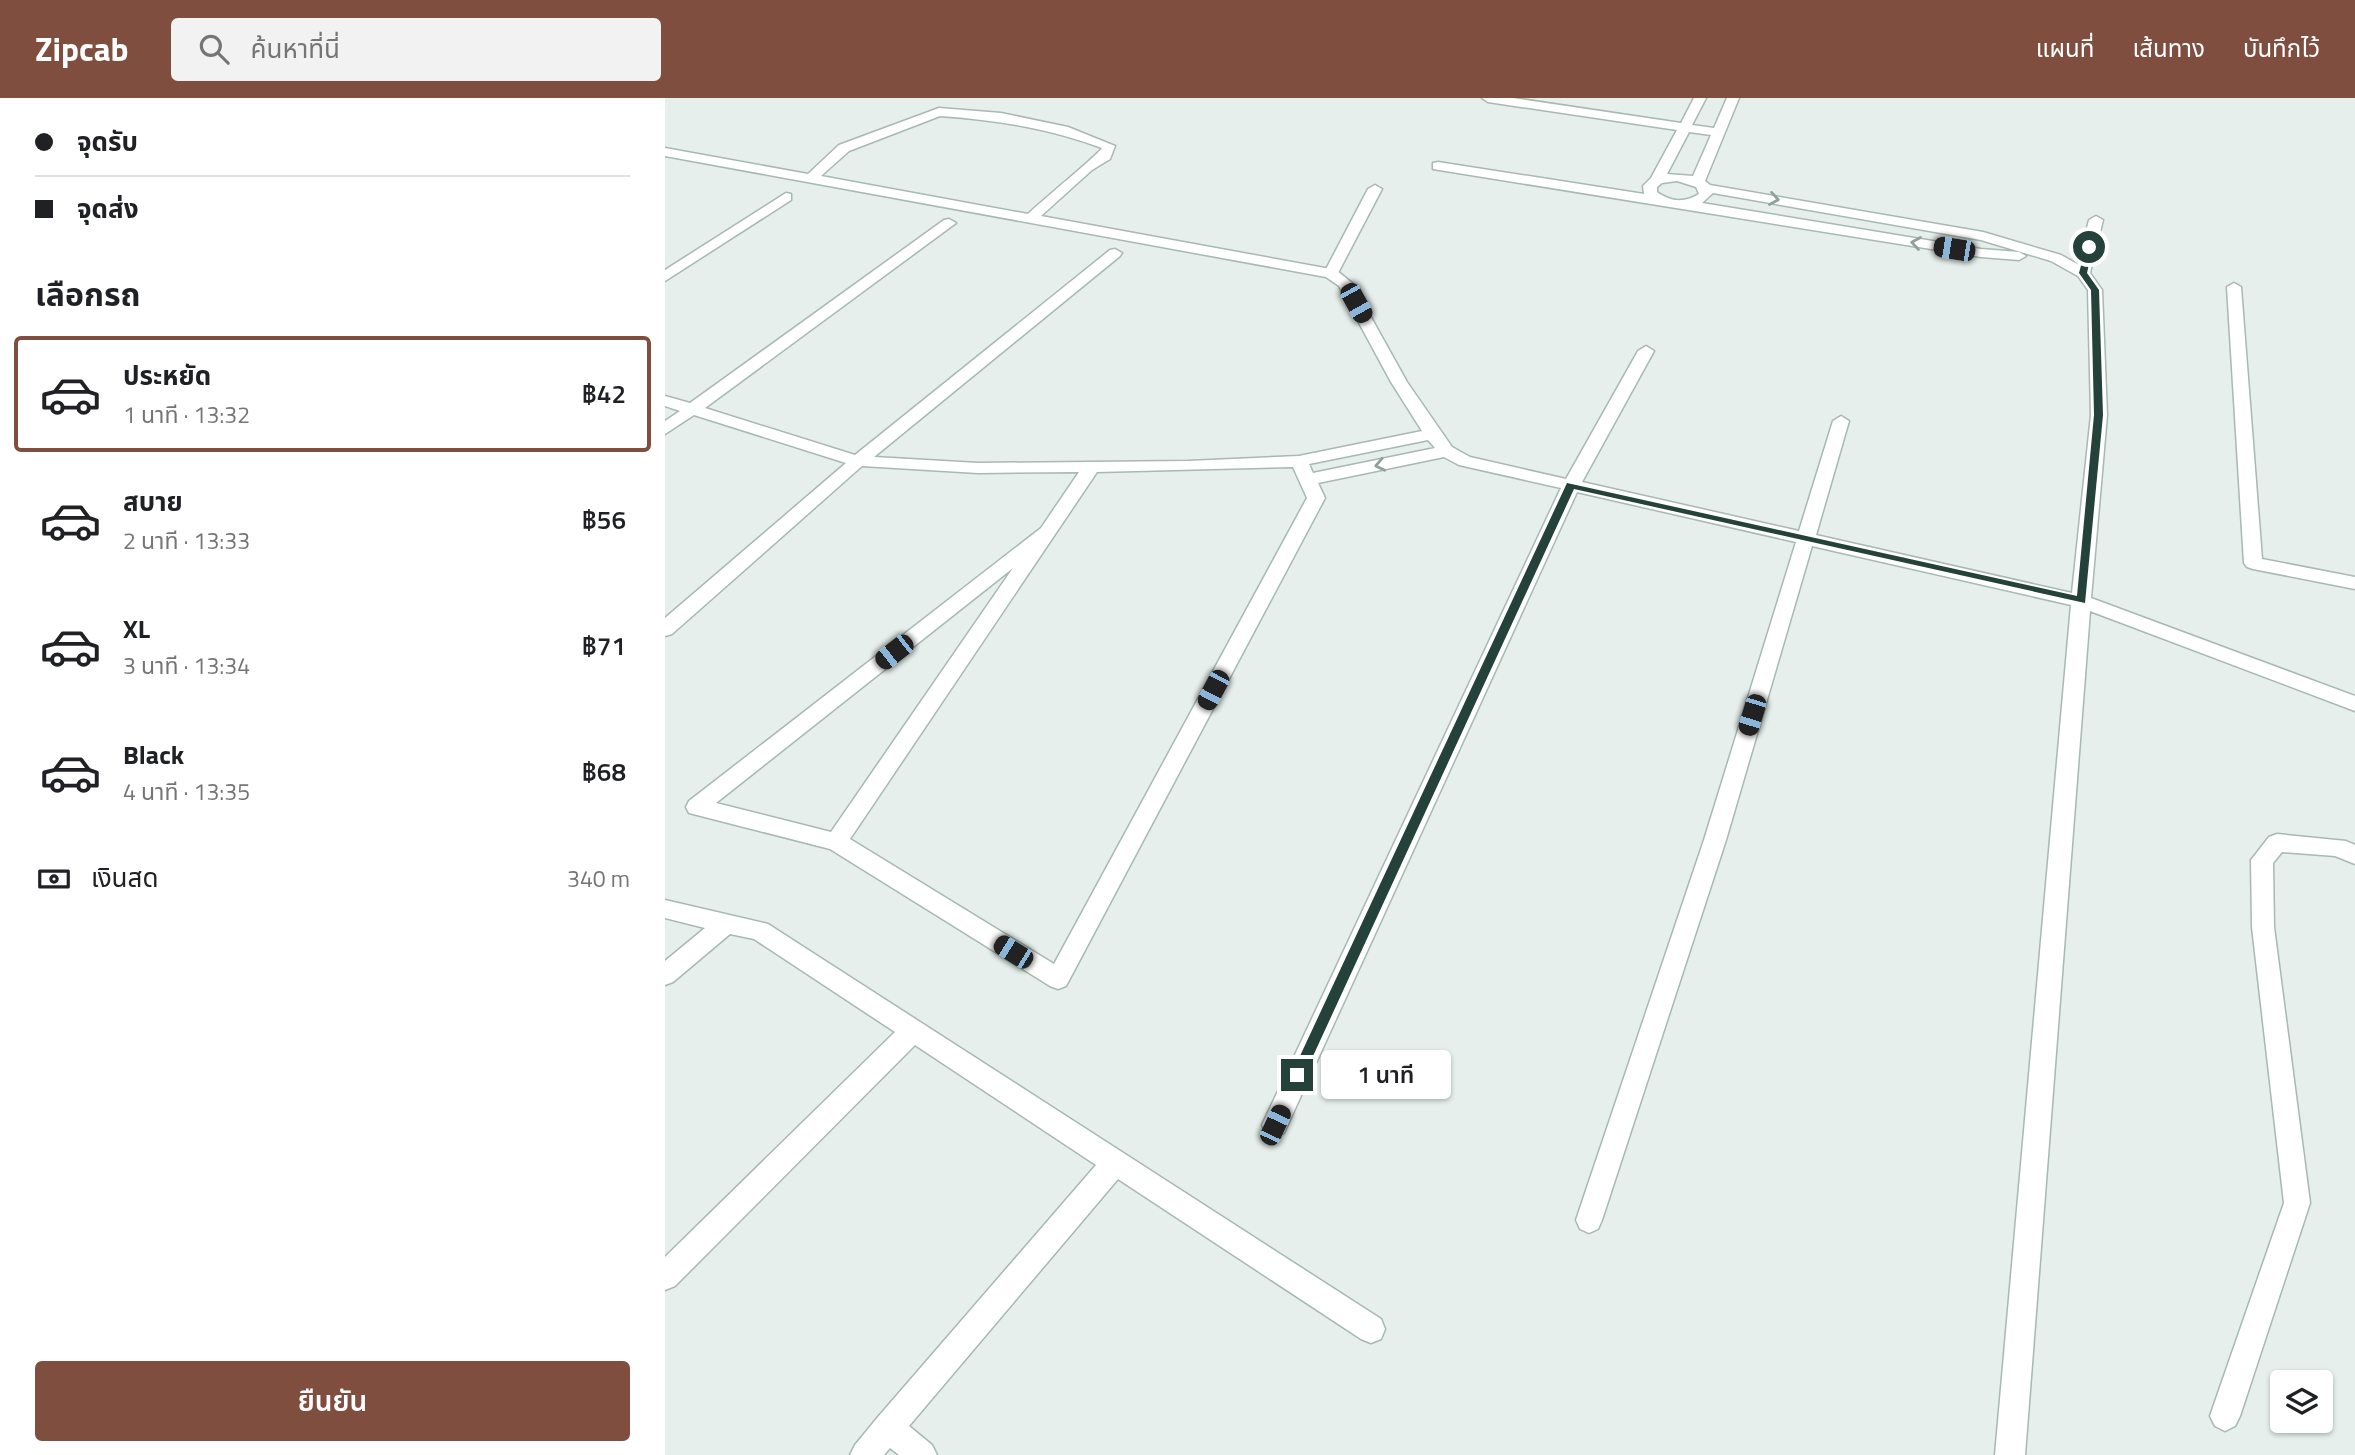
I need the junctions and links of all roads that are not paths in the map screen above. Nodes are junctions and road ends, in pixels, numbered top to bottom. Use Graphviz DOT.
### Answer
graph roads {
  1 [pos="1488,98"];
  2 [pos="1700,98"];
  3 [pos="1733,98"];
  4 [pos="1685,127"];
  5 [pos="1717,132"];
  6 [pos="665,152"];
  7 [pos="1438,166"];
  8 [pos="810,178"];
  9 [pos="1657,180"];
  10 [pos="1702,184"];
  11 [pos="1375,189"];
  12 [pos="786,197"];
  13 [pos="1657,200"];
  14 [pos="1685,205"];
  15 [pos="1031,218"];
  16 [pos="2096,220"];
  17 [pos="949,223"];
  18 [pos="1115,253"];
  19 [pos="2056,258"];
  20 [pos="1331,273"];
  21 [pos="2083,273"];
  22 [pos="665,277"];
  23 [pos="2234,287"];
  24 [pos="1646,351"];
  25 [pos="665,401"];
  26 [pos="692,410"];
  27 [pos="1841,421"];
  28 [pos="665,429"];
  29 [pos="1431,434"];
  30 [pos="1447,451"];
  31 [pos="858,461"];
  32 [pos="1091,468"];
  33 [pos="1303,470"];
  34 [pos="1571,485"];
  35 [pos="1048,532"];
  36 [pos="1805,539"];
  37 [pos="2355,583"];
  38 [pos="2081,601"];
  39 [pos="665,629"];
  40 [pos="2355,704"];
  41 [pos="836,842"];
  42 [pos="2355,855"];
  43 [pos="665,909"];
  44 [pos="727,923"];
  45 [pos="665,975"];
  46 [pos="913,1031"];
  47 [pos="1275,1125"];
  48 [pos="1115,1162"];
  49 [pos="1589,1220"];
  50 [pos="665,1276"];
  51 [pos="1371,1329"];
  52 [pos="2225,1416"];
  53 [pos="888,1427"];
  54 [pos="865,1455"];
  55 [pos="922,1455"];
  56 [pos="2010,1455"];
  1 -- 4 [label="street"];
  2 -- 4 [label="street"];
  3 -- 5 [label="street"];
  4 -- 5 [label="street"];
  4 -- 9 [label="street"];
  5 -- 10 [label="street"];
  6 -- 8 [label="street"];
  7 -- 13 [label="street"];
  8 -- 15 [label="street"];
  8 -- 15 [label="street"];
  9 -- 10 [label="street"];
  9 -- 13 [label="street"];
  10 -- 14 [label="street"];
  10 -- 19 [label="street, one-way"];
  11 -- 20 [label="street"];
  12 -- 22 [label="street"];
  13 -- 14 [label="street"];
  19 -- 14 [label="street, one-way"];
  15 -- 20 [label="street"];
  16 -- 21 [label="street"];
  17 -- 26 [label="street"];
  18 -- 31 [label="street"];
  19 -- 21 [label="street"];
  20 -- 29 [label="street"];
  21 -- 38 [label="street"];
  23 -- 37 [label="street"];
  24 -- 34 [label="street"];
  25 -- 26 [label="street"];
  26 -- 28 [label="street"];
  26 -- 31 [label="street"];
  27 -- 36 [label="street"];
  29 -- 30 [label="street"];
  29 -- 33 [label="street"];
  30 -- 33 [label="street, one-way"];
  30 -- 34 [label="street"];
  31 -- 32 [label="street"];
  31 -- 39 [label="street"];
  32 -- 33 [label="street"];
  32 -- 35 [label="street"];
  33 -- 41 [label="street"];
  34 -- 36 [label="street"];
  34 -- 47 [label="street"];
  35 -- 41 [label="street"];
  35 -- 41 [label="street"];
  36 -- 38 [label="street"];
  36 -- 49 [label="street"];
  38 -- 40 [label="street"];
  38 -- 56 [label="street"];
  42 -- 52 [label="street"];
  43 -- 44 [label="street"];
  44 -- 45 [label="street"];
  44 -- 46 [label="street"];
  46 -- 48 [label="street"];
  46 -- 50 [label="street"];
  48 -- 51 [label="street"];
  48 -- 53 [label="street"];
  53 -- 54 [label="street"];
  53 -- 55 [label="street"];
}
